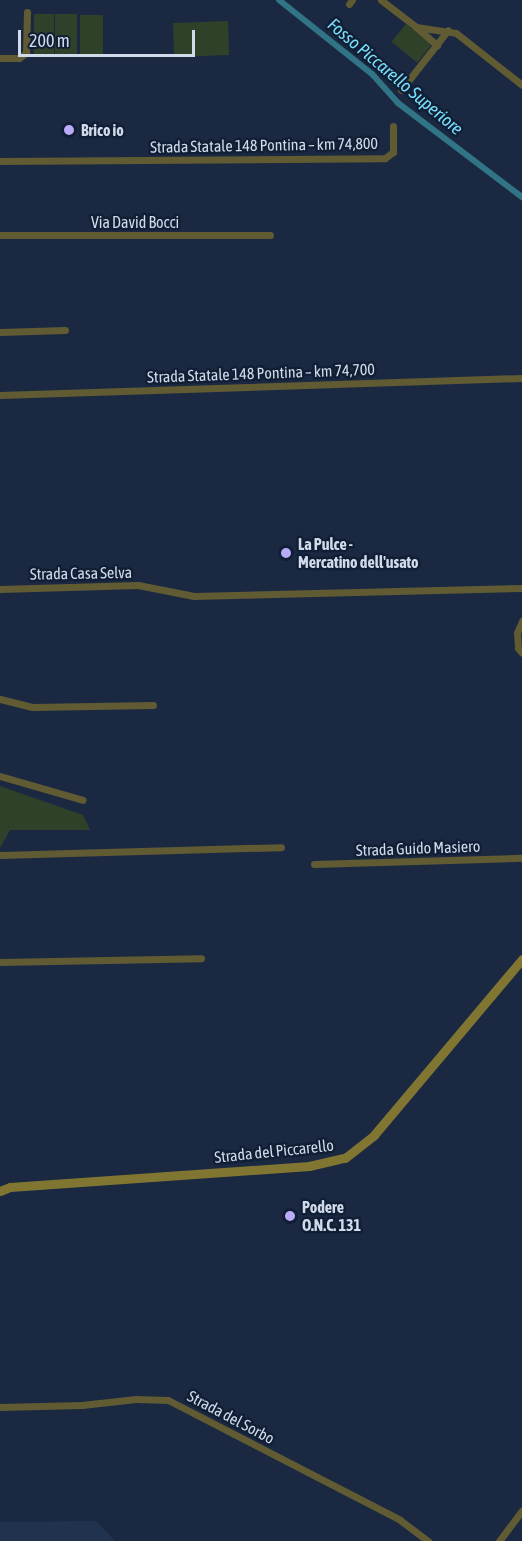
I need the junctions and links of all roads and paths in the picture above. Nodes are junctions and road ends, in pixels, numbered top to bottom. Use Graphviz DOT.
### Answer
graph roads {
  1 [pos="381,0"];
  2 [pos="27,12"];
  3 [pos="416,27"];
  4 [pos="448,30"];
  5 [pos="437,45"];
  6 [pos="0,58"];
  7 [pos="522,85"];
  8 [pos="401,90"];
  9 [pos="393,126"];
  10 [pos="0,161"];
  11 [pos="0,235"];
  12 [pos="270,235"];
  13 [pos="65,330"];
  14 [pos="0,332"];
  15 [pos="522,378"];
  16 [pos="0,394"];
  17 [pos="522,588"];
  18 [pos="0,589"];
  19 [pos="522,621"];
  20 [pos="522,653"];
  21 [pos="0,699"];
  22 [pos="153,705"];
  23 [pos="0,776"];
  24 [pos="83,800"];
  25 [pos="281,847"];
  26 [pos="0,855"];
  27 [pos="522,858"];
  28 [pos="315,864"];
  29 [pos="201,958"];
  30 [pos="522,959"];
  31 [pos="0,962"];
  32 [pos="0,1185"];
  33 [pos="10,1187"];
  34 [pos="0,1191"];
  35 [pos="0,1407"];
  36 [pos="522,1511"];
  37 [pos="428,1541"];
  38 [pos="499,1541"];
  1 -- 3 [label="street"];
  2 -- 6 [label="street"];
  3 -- 4 [label="street"];
  3 -- 5 [label="street"];
  4 -- 5 [label="street"];
  4 -- 7 [label="street"];
  5 -- 8 [label="street"];
  9 -- 10 [label="street, Strada Statale 148 Pontina – km 74,800"];
  11 -- 12 [label="street, Via David Bocci"];
  13 -- 14 [label="street"];
  15 -- 16 [label="street, Strada Statale 148 Pontina – km 74,700"];
  17 -- 18 [label="street, Strada Casa Selva"];
  19 -- 20 [label="street"];
  21 -- 22 [label="street"];
  23 -- 24 [label="street"];
  25 -- 26 [label="street"];
  27 -- 28 [label="street, Strada Guido Masiero"];
  29 -- 31 [label="street"];
  30 -- 33 [label="street, Strada del Piccarello"];
  32 -- 33 [label="street, Strada del Piccarello"];
  33 -- 34 [label="street, Strada del Piccarello"];
  35 -- 37 [label="street, Strada del Sorbo"];
  36 -- 38 [label="street"];
}
